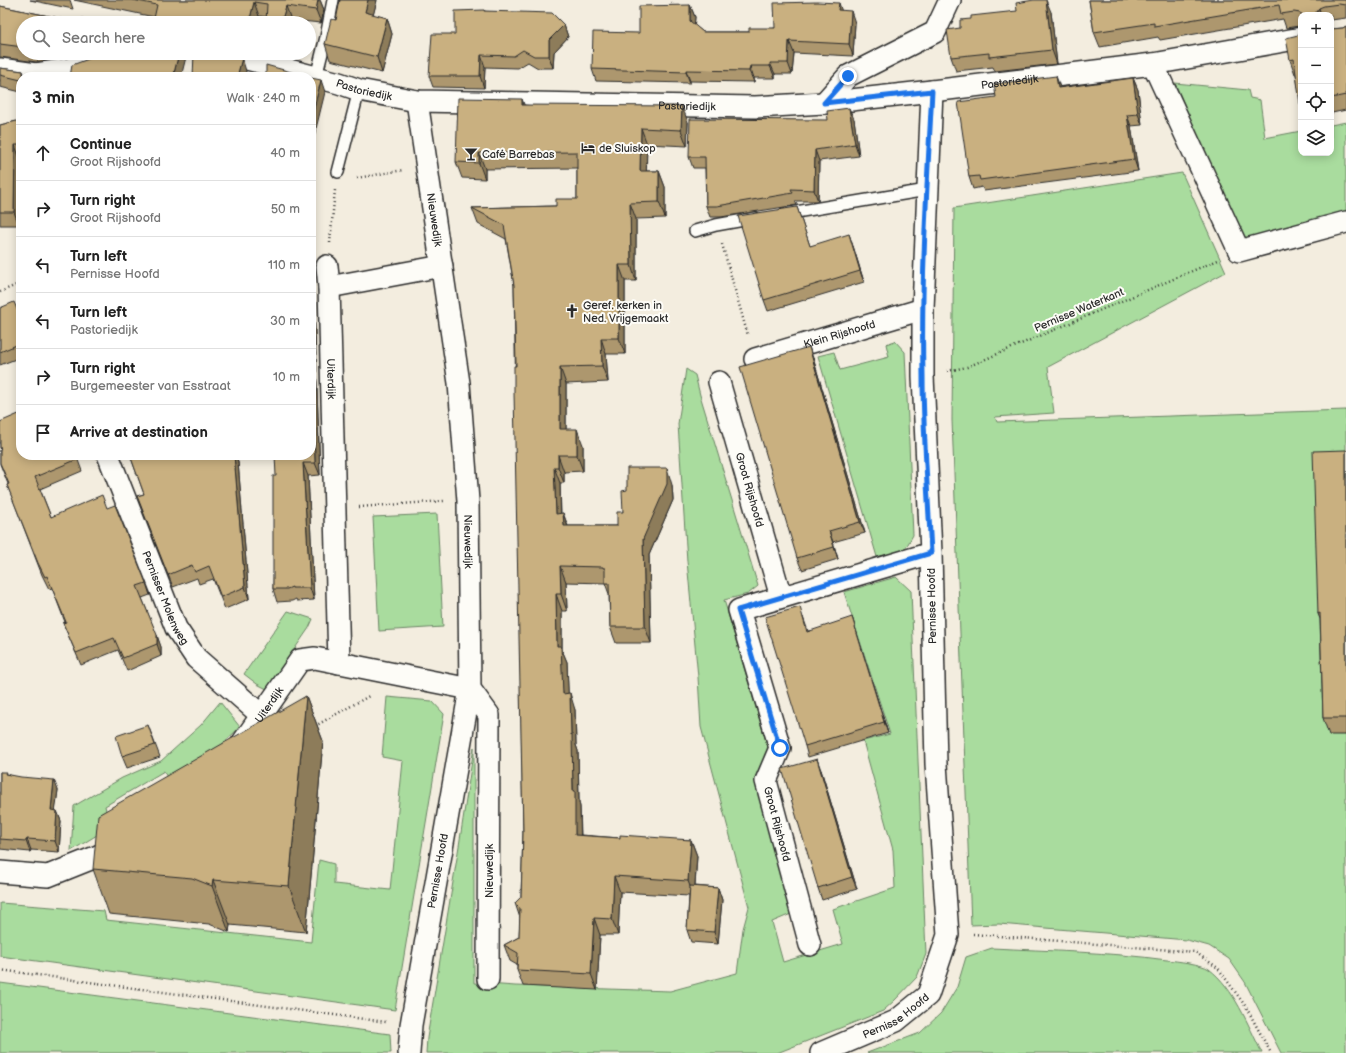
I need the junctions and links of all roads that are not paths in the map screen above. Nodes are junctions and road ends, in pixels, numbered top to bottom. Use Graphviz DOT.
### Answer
graph roads {
  1 [pos="333,0"];
  2 [pos="950,0"];
  3 [pos="1298,39"];
  4 [pos="93,60"];
  5 [pos="251,60"];
  6 [pos="1153,64"];
  7 [pos="0,68"];
  8 [pos="18,72"];
  9 [pos="55,72"];
  10 [pos="297,72"];
  11 [pos="316,77"];
  12 [pos="359,90"];
  13 [pos="932,91"];
  14 [pos="417,101"];
  15 [pos="824,103"];
  16 [pos="337,177"];
  17 [pos="927,190"];
  18 [pos="1346,222"];
  19 [pos="695,231"];
  20 [pos="328,266"];
  21 [pos="442,266"];
  22 [pos="329,287"];
  23 [pos="923,309"];
  24 [pos="755,359"];
  25 [pos="719,382"];
  26 [pos="110,460"];
  27 [pos="931,553"];
  28 [pos="781,597"];
  29 [pos="339,663"];
  30 [pos="470,689"];
  31 [pos="261,715"];
  32 [pos="227,765"];
  33 [pos="135,834"];
  34 [pos="0,872"];
  35 [pos="810,945"];
  36 [pos="488,979"];
  37 [pos="410,1053"];
  38 [pos="821,1053"];
  1 -- 11 [label="lane"];
  2 -- 15 [label="street"];
  3 -- 6 [label="street, Pastoriedijk"];
  4 -- 9 [label="street"];
  5 -- 10 [label="street, Pastoriedijk"];
  6 -- 13 [label="street, Pastoriedijk"];
  6 -- 18 [label="street"];
  7 -- 8 [label="street"];
  11 -- 12 [label="street, Pastoriedijk"];
  12 -- 14 [label="street, Pastoriedijk"];
  12 -- 16 [label="lane"];
  13 -- 15 [label="street, Pastoriedijk"];
  13 -- 17 [label="street, Pernisse Hoofd"];
  14 -- 15 [label="street, Pastoriedijk"];
  14 -- 21 [label="street, Nieuwedijk"];
  17 -- 19 [label="lane"];
  17 -- 23 [label="street, Pernisse Hoofd"];
  20 -- 22 [label="street, Uiterdijk"];
  21 -- 22 [label="street"];
  21 -- 30 [label="street, Nieuwedijk"];
  22 -- 29 [label="street, Uiterdijk"];
  23 -- 24 [label="street, Klein Rijshoofd"];
  23 -- 27 [label="street, Pernisse Hoofd"];
  25 -- 28 [label="street, Groot Rijshoofd"];
  26 -- 31 [label="street, Pernisser Molenweg"];
  27 -- 28 [label="street, Groot Rijshoofd"];
  27 -- 38 [label="street, Pernisse Hoofd"];
  28 -- 35 [label="street, Groot Rijshoofd"];
  29 -- 30 [label="street, Uiterdijk"];
  29 -- 31 [label="street, Uiterdijk"];
  30 -- 36 [label="street, Nieuwedijk"];
  30 -- 37 [label="street, Pernisse Hoofd"];
  31 -- 32 [label="street, Uiterdijk"];
  33 -- 34 [label="street"];
}
